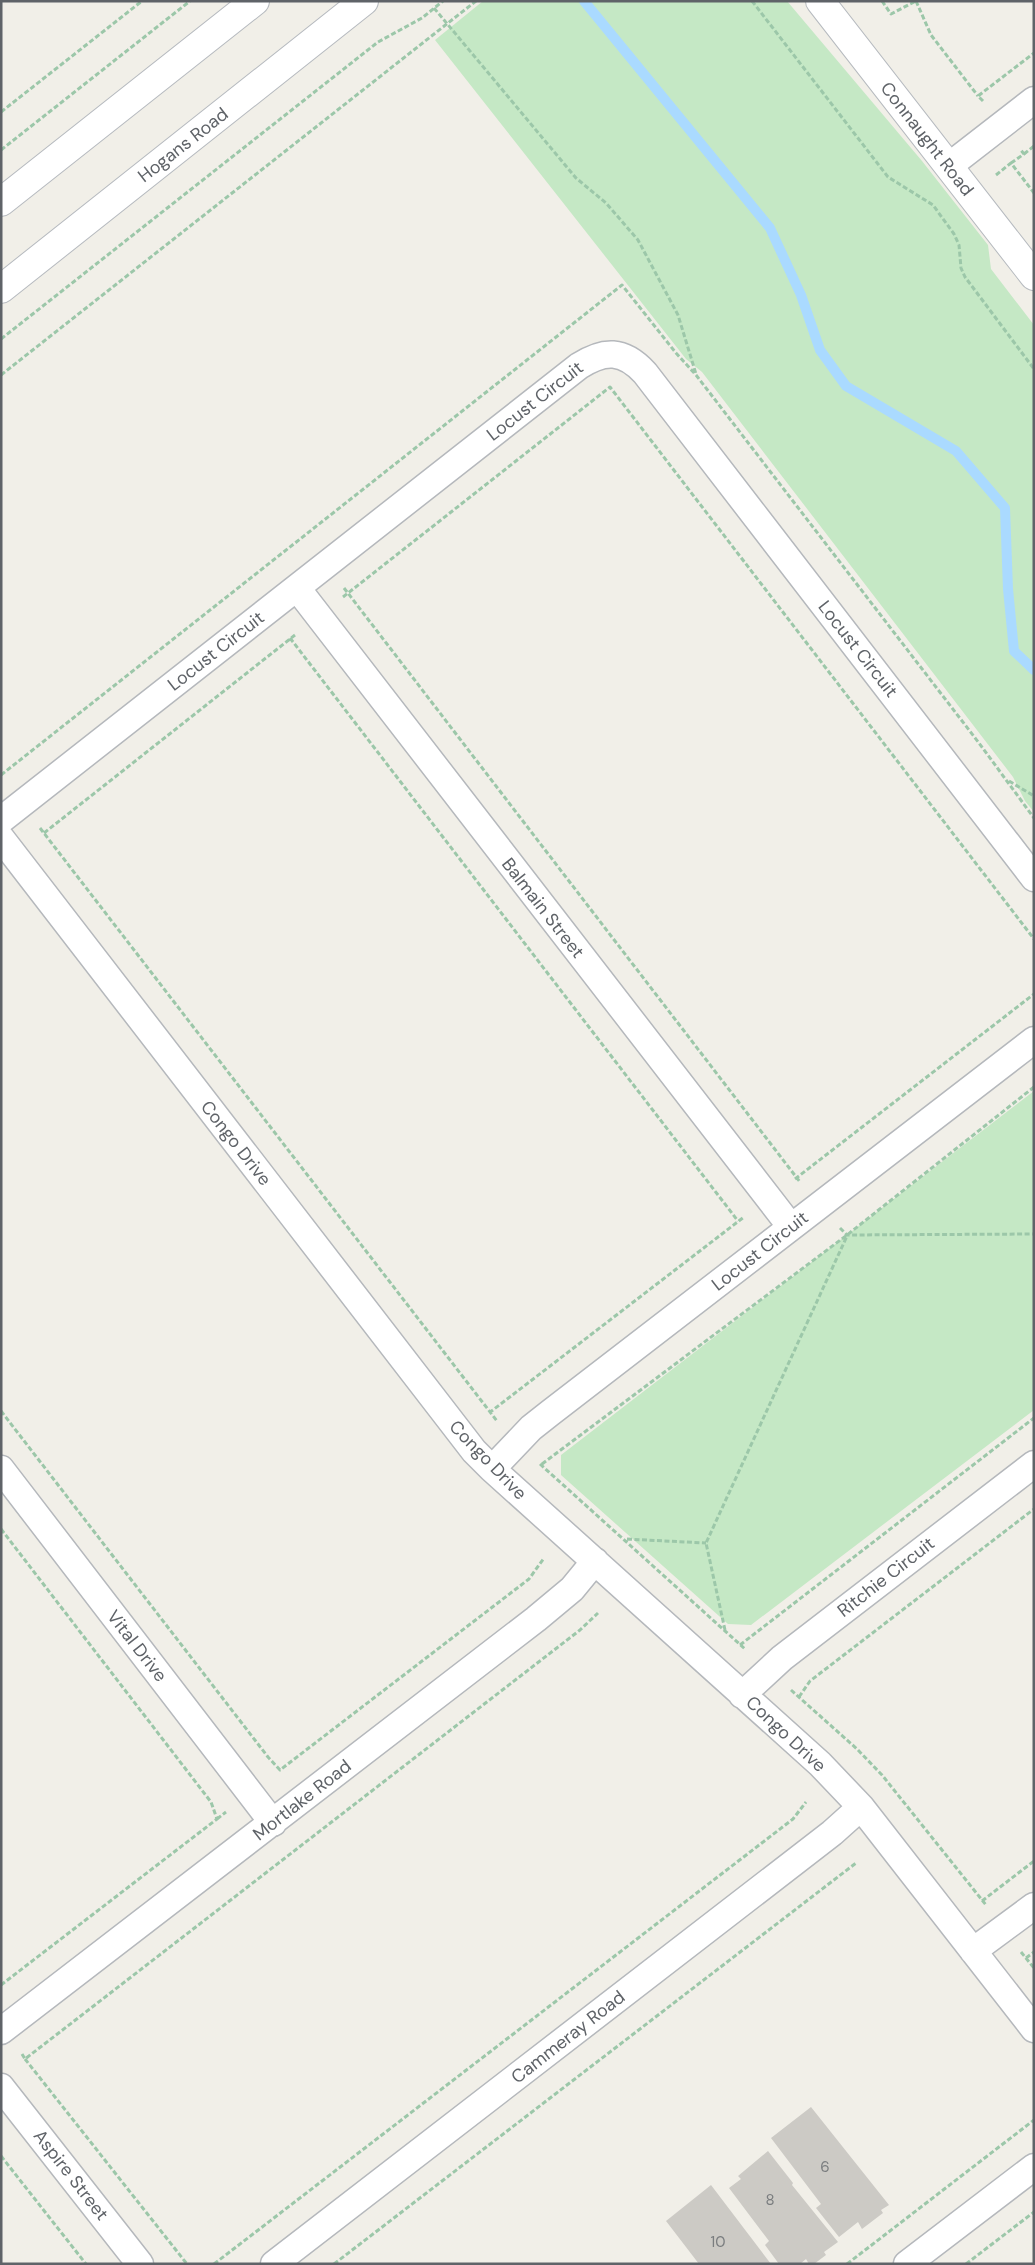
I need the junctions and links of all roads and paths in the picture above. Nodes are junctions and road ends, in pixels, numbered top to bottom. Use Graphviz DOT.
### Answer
graph roads {
  1 [pos="142,1"];
  2 [pos="190,1"];
  3 [pos="255,1"];
  4 [pos="364,1"];
  5 [pos="443,1"];
  6 [pos="476,1"];
  7 [pos="752,1"];
  8 [pos="820,1"];
  9 [pos="882,1"];
  10 [pos="916,1"];
  11 [pos="434,8"];
  12 [pos="448,24"];
  13 [pos="978,96"];
  14 [pos="1034,100"];
  15 [pos="1,112"];
  16 [pos="1034,146"];
  17 [pos="1,150"];
  18 [pos="1024,154"];
  19 [pos="948,166"];
  20 [pos="1,202"];
  21 [pos="1034,276"];
  22 [pos="1,288"];
  23 [pos="1,340"];
  24 [pos="1034,369"];
  25 [pos="1,375"];
  26 [pos="303,537"];
  27 [pos="325,565"];
  28 [pos="297,588"];
  29 [pos="348,594"];
  30 [pos="319,616"];
  31 [pos="290,638"];
  32 [pos="1007,780"];
  33 [pos="1034,796"];
  34 [pos="11,812"];
  35 [pos="1034,818"];
  36 [pos="44,833"];
  37 [pos="1,838"];
  38 [pos="1034,878"];
  39 [pos="1034,938"];
  40 [pos="1034,994"];
  41 [pos="1034,1040"];
  42 [pos="1034,1087"];
  43 [pos="796,1178"];
  44 [pos="768,1199"];
  45 [pos="818,1206"];
  46 [pos="738,1221"];
  47 [pos="790,1227"];
  48 [pos="1034,1234"];
  49 [pos="847,1235"];
  50 [pos="1,1411"];
  51 [pos="490,1413"];
  52 [pos="1034,1418"];
  53 [pos="461,1435"];
  54 [pos="515,1444"];
  55 [pos="1034,1464"];
  56 [pos="542,1465"];
  57 [pos="1,1469"];
  58 [pos="492,1469"];
  59 [pos="591,1508"];
  60 [pos="1034,1509"];
  61 [pos="1,1529"];
  62 [pos="566,1535"];
  63 [pos="706,1543"];
  64 [pos="595,1561"];
  65 [pos="598,1613"];
  66 [pos="726,1630"];
  67 [pos="740,1644"];
  68 [pos="742,1695"];
  69 [pos="799,1697"];
  70 [pos="806,1802"];
  71 [pos="861,1807"];
  72 [pos="273,1822"];
  73 [pos="1034,1861"];
  74 [pos="856,1863"];
  75 [pos="982,1901"];
  76 [pos="1034,1906"];
  77 [pos="973,1951"];
  78 [pos="1034,1952"];
  79 [pos="1026,1958"];
  80 [pos="1,1985"];
  81 [pos="1034,2029"];
  82 [pos="2,2030"];
  83 [pos="25,2059"];
  84 [pos="1,2087"];
  85 [pos="1034,2120"];
  86 [pos="1,2156"];
  87 [pos="1034,2166"];
  88 [pos="1034,2212"];
  89 [pos="86,2264"];
  90 [pos="140,2264"];
  91 [pos="188,2264"];
  92 [pos="214,2264"];
  93 [pos="274,2264"];
  94 [pos="334,2264"];
  95 [pos="847,2264"];
  96 [pos="908,2264"];
  97 [pos="966,2264"];
  1 -- 15 [label="path"];
  2 -- 17 [label="path"];
  3 -- 20 [label="street"];
  4 -- 22 [label="street, Hogans Road"];
  5 -- 11 [label="path"];
  6 -- 12 [label="path"];
  7 -- 24 [label="path"];
  8 -- 19 [label="street, Connaught Road"];
  9 -- 10 [label="path"];
  10 -- 13 [label="path"];
  11 -- 12 [label="path"];
  11 -- 23 [label="path"];
  12 -- 25 [label="path"];
  12 -- 32 [label="path"];
  14 -- 19 [label="street"];
  16 -- 18 [label="path"];
  19 -- 21 [label="street, Connaught Road"];
  26 -- 27 [label="path"];
  27 -- 28 [label="street, Locust Circuit"];
  27 -- 29 [label="path"];
  27 -- 38 [label="street, Locust Circuit"];
  28 -- 30 [label="street, Balmain Street"];
  28 -- 34 [label="street, Locust Circuit"];
  29 -- 30 [label="path"];
  29 -- 39 [label="path"];
  29 -- 43 [label="path"];
  30 -- 31 [label="path"];
  30 -- 44 [label="street, Balmain Street"];
  31 -- 36 [label="path"];
  31 -- 46 [label="path"];
  32 -- 33 [label="path"];
  32 -- 35 [label="path"];
  34 -- 36 [label="path"];
  36 -- 51 [label="path"];
  37 -- 53 [label="street, Congo Drive"];
  40 -- 43 [label="path"];
  41 -- 45 [label="street, Locust Circuit"];
  42 -- 49 [label="path"];
  43 -- 44 [label="path"];
  43 -- 45 [label="path"];
  44 -- 46 [label="path"];
  44 -- 47 [label="street, Balmain Street"];
  45 -- 47 [label="street, Locust Circuit"];
  45 -- 49 [label="path"];
  46 -- 51 [label="path"];
  47 -- 54 [label="street, Locust Circuit"];
  48 -- 49 [label="path"];
  49 -- 56 [label="path"];
  49 -- 63 [label="path"];
  50 -- 62 [label="path"];
  51 -- 53 [label="path"];
  51 -- 54 [label="path"];
  52 -- 67 [label="path"];
  53 -- 58 [label="street, Congo Drive"];
  54 -- 56 [label="path"];
  54 -- 58 [label="street, Locust Circuit"];
  55 -- 68 [label="street, Ritchie Circuit"];
  56 -- 59 [label="path"];
  57 -- 72 [label="street, Vital Drive"];
  58 -- 62 [label="street, Congo Drive"];
  59 -- 62 [label="path"];
  59 -- 63 [label="path"];
  60 -- 69 [label="path"];
  61 -- 80 [label="path"];
  62 -- 64 [label="street, Congo Drive"];
  63 -- 66 [label="path"];
  64 -- 68 [label="street, Congo Drive"];
  64 -- 72 [label="street, Mortlake Road"];
  65 -- 83 [label="path"];
  68 -- 71 [label="street, Congo Drive"];
  70 -- 92 [label="path"];
  71 -- 77 [label="street, Congo Drive"];
  71 -- 93 [label="street, Cammeray Road"];
  72 -- 82 [label="street, Mortlake Road"];
  73 -- 75 [label="path"];
  74 -- 94 [label="path"];
  76 -- 77 [label="street"];
  77 -- 81 [label="street, Congo Drive"];
  78 -- 79 [label="path"];
  82 -- 83 [label="path"];
  83 -- 91 [label="path"];
  84 -- 90 [label="street, Aspire Street"];
  85 -- 95 [label="path"];
  86 -- 89 [label="path"];
  87 -- 96 [label="street"];
  88 -- 97 [label="path"];
}
